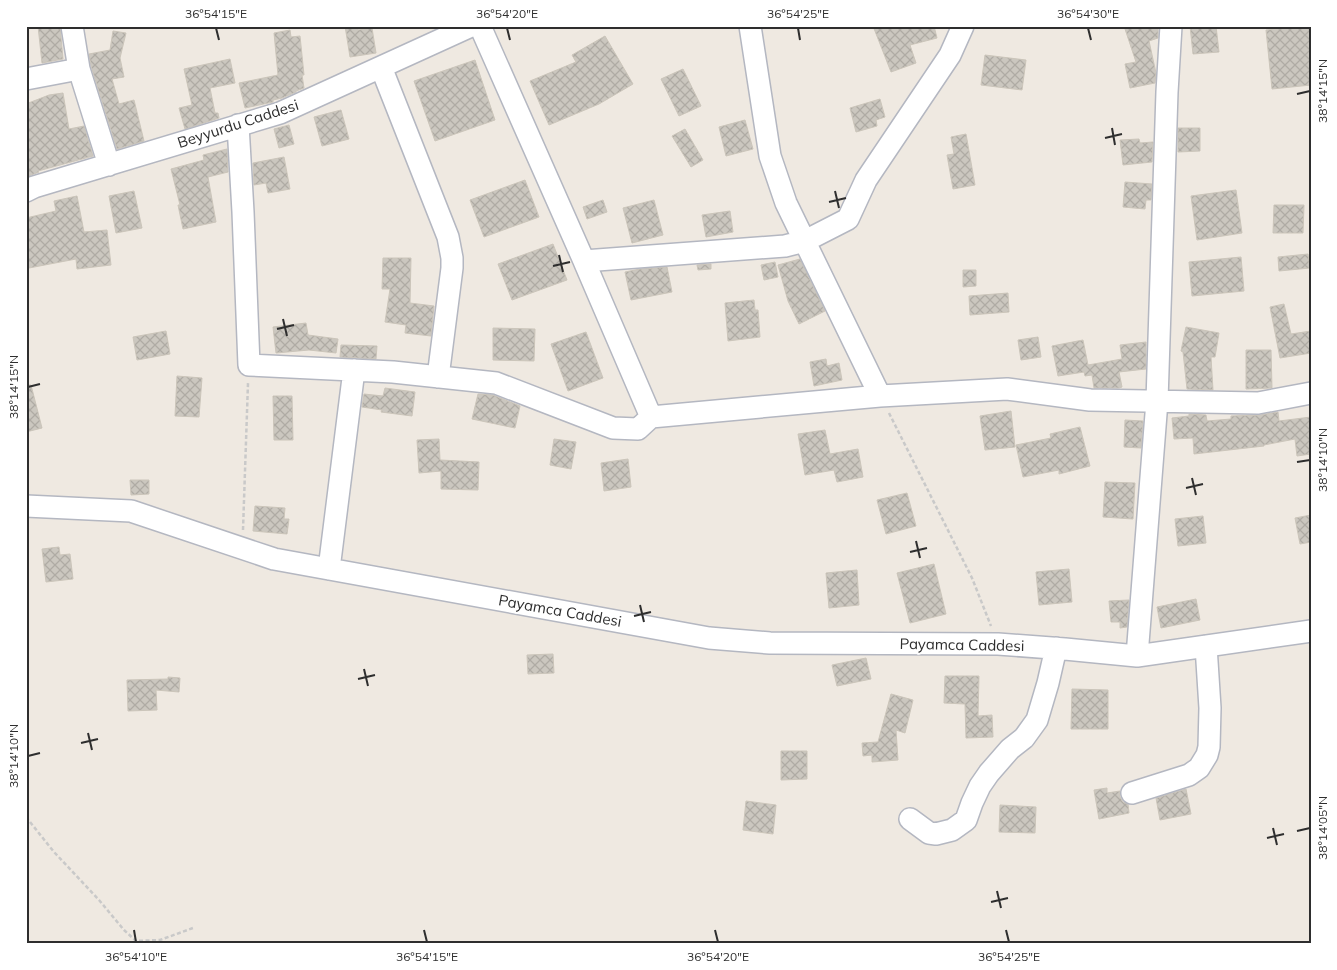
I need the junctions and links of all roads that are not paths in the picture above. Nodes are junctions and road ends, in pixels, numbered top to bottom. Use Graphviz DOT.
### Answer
graph roads {
  1 [pos="72,26"];
  2 [pos="471,26"];
  3 [pos="480,26"];
  4 [pos="750,26"];
  5 [pos="963,26"];
  6 [pos="1171,26"];
  7 [pos="381,67"];
  8 [pos="79,69"];
  9 [pos="26,79"];
  10 [pos="238,125"];
  11 [pos="109,165"];
  12 [pos="26,192"];
  13 [pos="805,241"];
  14 [pos="584,261"];
  15 [pos="354,370"];
  16 [pos="438,377"];
  17 [pos="1311,393"];
  18 [pos="880,396"];
  19 [pos="1157,401"];
  20 [pos="651,417"];
  21 [pos="26,506"];
  22 [pos="329,569"];
  23 [pos="1311,631"];
  24 [pos="1206,646"];
  25 [pos="1056,648"];
  26 [pos="1137,656"];
  27 [pos="1132,793"];
  28 [pos="910,819"];
  1 -- 8 [label="street"];
  2 -- 7 [label="street, Beyyurdu Caddesi"];
  3 -- 14 [label="street"];
  4 -- 13 [label="street"];
  5 -- 13 [label="street"];
  6 -- 19 [label="street"];
  7 -- 10 [label="street, Beyyurdu Caddesi"];
  7 -- 16 [label="street"];
  8 -- 9 [label="street"];
  8 -- 11 [label="street"];
  10 -- 11 [label="street, Beyyurdu Caddesi"];
  10 -- 15 [label="street"];
  11 -- 12 [label="street, Beyyurdu Caddesi"];
  13 -- 14 [label="street"];
  13 -- 18 [label="street"];
  14 -- 20 [label="street"];
  15 -- 16 [label="street"];
  15 -- 22 [label="street"];
  16 -- 20 [label="street"];
  17 -- 19 [label="street"];
  18 -- 19 [label="street"];
  18 -- 20 [label="street"];
  19 -- 26 [label="street"];
  21 -- 22 [label="street, Payamca Caddesi"];
  22 -- 25 [label="street, Payamca Caddesi"];
  23 -- 24 [label="street, Payamca Caddesi"];
  24 -- 26 [label="street, Payamca Caddesi"];
  24 -- 27 [label="street"];
  25 -- 26 [label="street, Payamca Caddesi"];
  25 -- 28 [label="street"];
}
